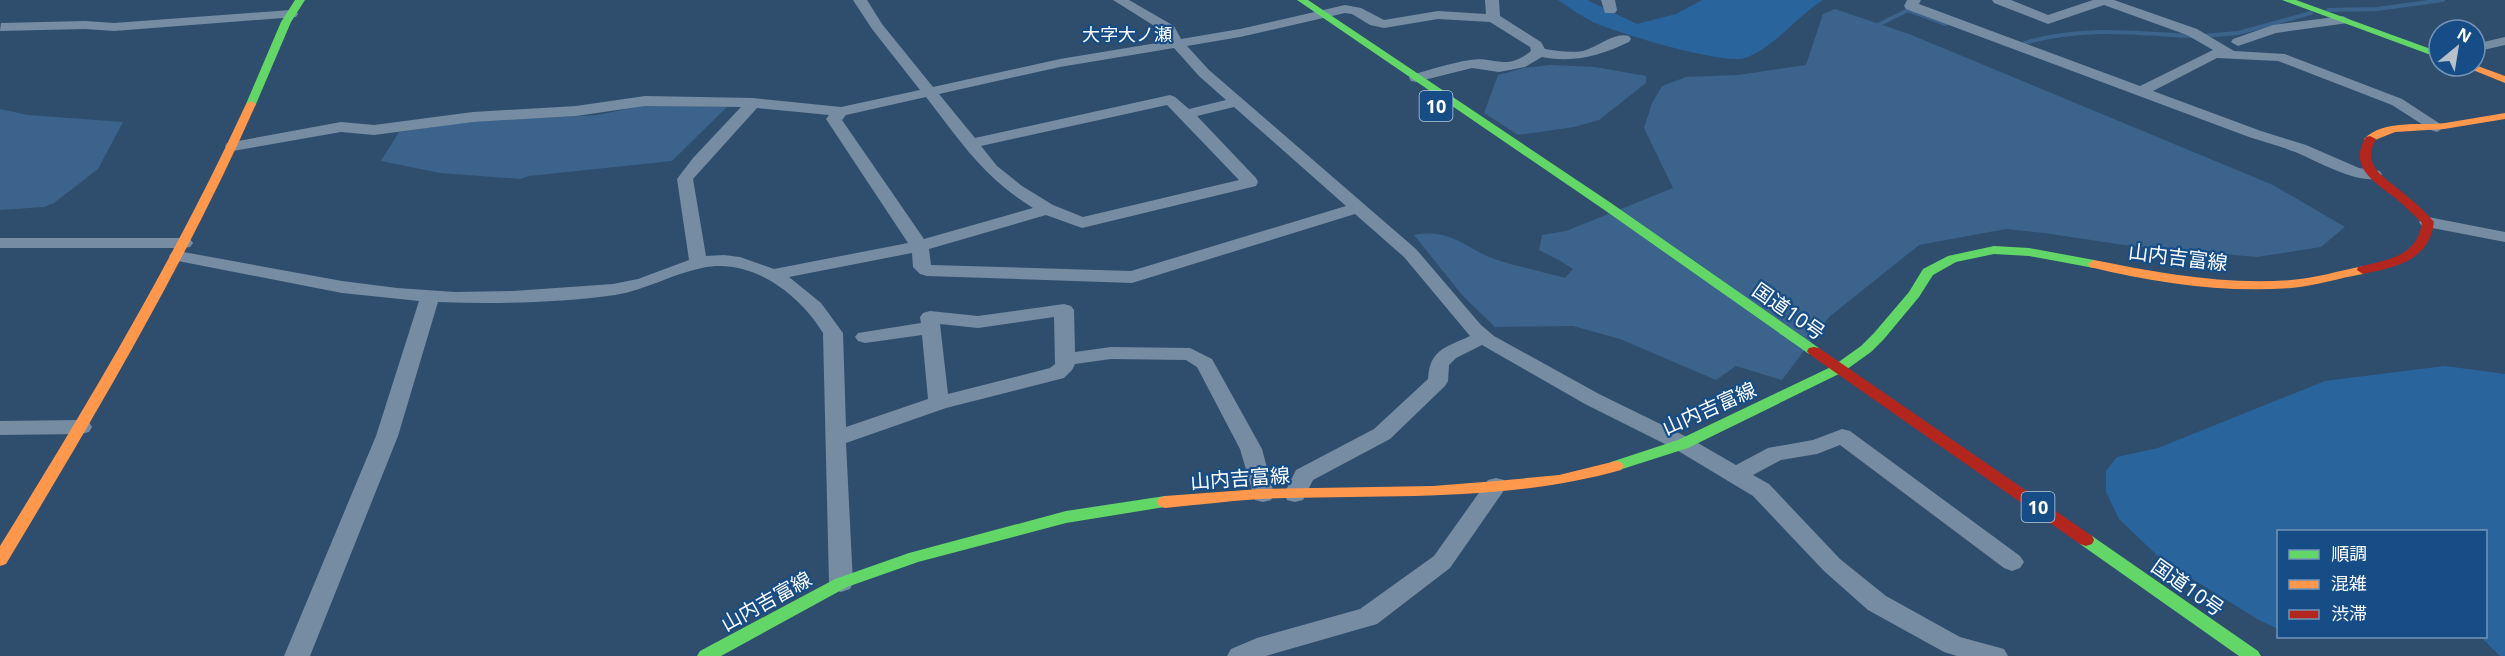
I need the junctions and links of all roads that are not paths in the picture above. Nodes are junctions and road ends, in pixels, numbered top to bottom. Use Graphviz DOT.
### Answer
graph roads {
  1 [pos="300,0"];
  2 [pos="860,0"];
  3 [pos="1120,0"];
  4 [pos="1492,0"];
  5 [pos="1914,0"];
  6 [pos="1999,0"];
  7 [pos="2105,0"];
  8 [pos="2287,0"];
  9 [pos="1296,3"];
  10 [pos="291,14"];
  11 [pos="1322,14"];
  12 [pos="1307,17"];
  13 [pos="1493,18"];
  14 [pos="2343,20"];
  15 [pos="0,27"];
  16 [pos="1624,39"];
  17 [pos="2505,41"];
  18 [pos="1177,43"];
  19 [pos="2487,45"];
  20 [pos="2234,48"];
  21 [pos="2427,51"];
  22 [pos="1539,52"];
  23 [pos="2487,73"];
  24 [pos="1416,78"];
  25 [pos="2505,80"];
  26 [pos="928,91"];
  27 [pos="2141,91"];
  28 [pos="1237,102"];
  29 [pos="753,103"];
  30 [pos="841,112"];
  31 [pos="1186,114"];
  32 [pos="2505,116"];
  33 [pos="2437,127"];
  34 [pos="1485,141"];
  35 [pos="970,144"];
  36 [pos="233,146"];
  37 [pos="2374,175"];
  38 [pos="1358,208"];
  39 [pos="1047,209"];
  40 [pos="2428,222"];
  41 [pos="2505,237"];
  42 [pos="0,243"];
  43 [pos="920,246"];
  44 [pos="181,249"];
  45 [pos="698,263"];
  46 [pos="775,274"];
  47 [pos="430,296"];
  48 [pos="932,328"];
  49 [pos="865,337"];
  50 [pos="1483,337"];
  51 [pos="1065,359"];
  52 [pos="1808,368"];
  53 [pos="1838,369"];
  54 [pos="1828,381"];
  55 [pos="939,403"];
  56 [pos="81,427"];
  57 [pos="0,428"];
  58 [pos="837,438"];
  59 [pos="1683,444"];
  60 [pos="1735,475"];
  61 [pos="1496,486"];
  62 [pos="1263,494"];
  63 [pos="1294,494"];
  64 [pos="0,560"];
  65 [pos="2012,562"];
  66 [pos="841,583"];
  67 [pos="297,656"];
  68 [pos="706,656"];
  69 [pos="1240,656"];
  70 [pos="1995,656"];
  71 [pos="2252,656"];
  1 -- 10 [label="main road"];
  2 -- 26 [label="street"];
  3 -- 18 [label="street"];
  4 -- 13 [label="street"];
  5 -- 27 [label="street"];
  6 -- 7 [label="street"];
  7 -- 20 [label="street"];
  8 -- 14 [label="main road"];
  9 -- 11 [label="main road, 国道10号 / 10"];
  9 -- 12 [label="main road, 国道10号 / 10"];
  10 -- 15 [label="street"];
  10 -- 36 [label="main road"];
  11 -- 12 [label="street"];
  11 -- 13 [label="street"];
  11 -- 24 [label="main road, 国道10号 / 10"];
  12 -- 18 [label="street"];
  12 -- 34 [label="main road, 国道10号 / 10"];
  13 -- 22 [label="street"];
  14 -- 20 [label="street"];
  14 -- 21 [label="main road"];
  16 -- 22 [label="street"];
  17 -- 19 [label="street"];
  18 -- 26 [label="street"];
  18 -- 28 [label="street"];
  20 -- 27 [label="street"];
  20 -- 33 [label="street"];
  22 -- 24 [label="street"];
  23 -- 25 [label="main road"];
  24 -- 53 [label="main road, 国道10号 / 10"];
  26 -- 30 [label="street"];
  26 -- 35 [label="street"];
  27 -- 37 [label="street"];
  28 -- 31 [label="street"];
  28 -- 38 [label="street"];
  29 -- 30 [label="street"];
  29 -- 36 [label="street"];
  29 -- 45 [label="street"];
  30 -- 43 [label="street"];
  31 -- 35 [label="street"];
  31 -- 39 [label="street"];
  32 -- 33 [label="main road"];
  33 -- 37 [label="main road"];
  35 -- 39 [label="street"];
  36 -- 44 [label="main road"];
  37 -- 40 [label="main road"];
  38 -- 43 [label="street"];
  38 -- 50 [label="street"];
  39 -- 43 [label="street"];
  40 -- 41 [label="street"];
  40 -- 53 [label="main road, 山内吉富線"];
  42 -- 44 [label="street"];
  43 -- 46 [label="street"];
  44 -- 47 [label="street"];
  44 -- 56 [label="main road"];
  45 -- 46 [label="street"];
  45 -- 47 [label="street"];
  46 -- 58 [label="street"];
  47 -- 67 [label="street"];
  48 -- 49 [label="street"];
  48 -- 51 [label="street"];
  48 -- 55 [label="street"];
  50 -- 59 [label="street"];
  50 -- 63 [label="street"];
  51 -- 55 [label="street"];
  51 -- 62 [label="street"];
  52 -- 54 [label="main road, 国道10号"];
  53 -- 54 [label="main road, 山内吉富線"];
  53 -- 71 [label="main road, 国道10号 / 10"];
  54 -- 59 [label="main road, 山内吉富線"];
  55 -- 58 [label="street"];
  56 -- 57 [label="street"];
  56 -- 64 [label="main road"];
  58 -- 66 [label="street"];
  59 -- 60 [label="street"];
  59 -- 61 [label="main road, 山内吉富線"];
  60 -- 65 [label="street"];
  60 -- 70 [label="street"];
  61 -- 63 [label="main road, 山内吉富線"];
  61 -- 69 [label="street"];
  62 -- 63 [label="main road, 山内吉富線"];
  62 -- 66 [label="main road, 山内吉富線"];
  66 -- 68 [label="main road, 山内吉富線"];
}
